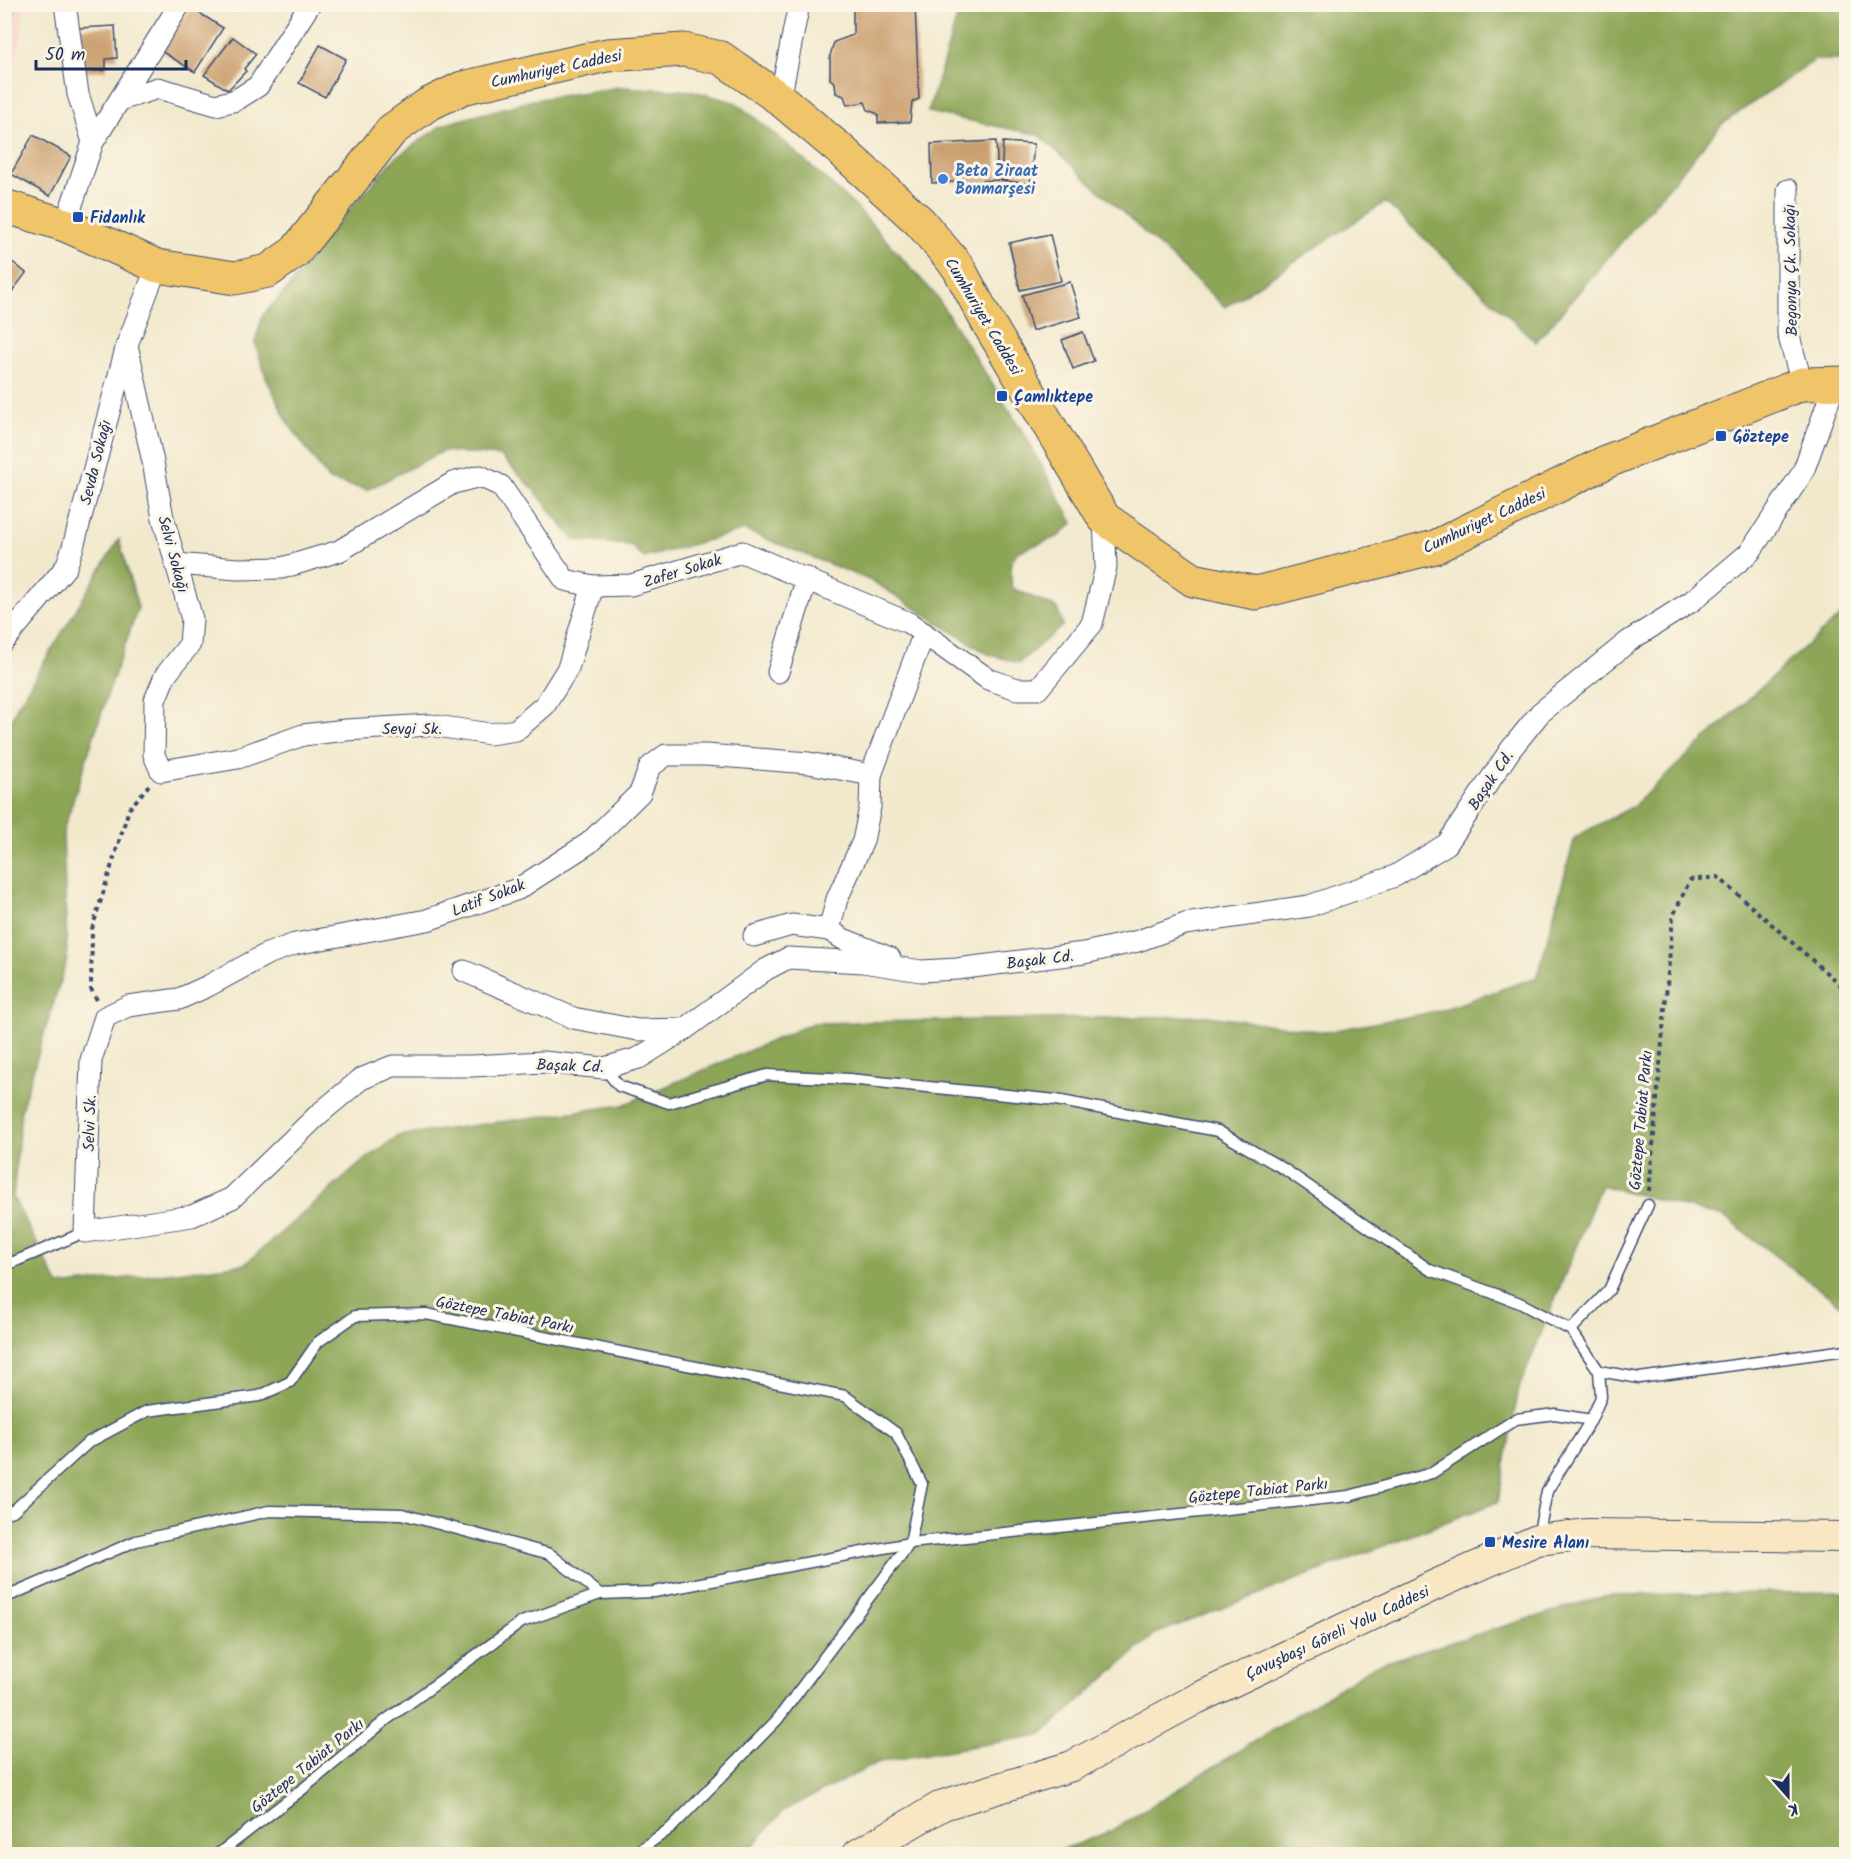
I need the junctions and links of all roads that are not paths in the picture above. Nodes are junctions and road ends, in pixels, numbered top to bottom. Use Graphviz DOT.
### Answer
graph roads {
  1 [pos="65,4"];
  2 [pos="180,4"];
  3 [pos="310,4"];
  4 [pos="799,4"];
  5 [pos="780,99"];
  6 [pos="120,100"];
  7 [pos="93,142"];
  8 [pos="1788,190"];
  9 [pos="6,210"];
  10 [pos="65,225"];
  11 [pos="157,266"];
  12 [pos="127,345"];
  13 [pos="1841,383"];
  14 [pos="1802,384"];
  15 [pos="1104,518"];
  16 [pos="175,564"];
  17 [pos="807,578"];
  18 [pos="593,586"];
  19 [pos="924,633"];
  20 [pos="4,641"];
  21 [pos="778,672"];
  22 [pos="158,763"];
  23 [pos="871,775"];
  24 [pos="829,930"];
  25 [pos="754,936"];
  26 [pos="464,971"];
  27 [pos="921,971"];
  28 [pos="105,1017"];
  29 [pos="685,1029"];
  30 [pos="604,1068"];
  31 [pos="1648,1205"];
  32 [pos="85,1232"];
  33 [pos="4,1266"];
  34 [pos="1571,1330"];
  35 [pos="1846,1350"];
  36 [pos="1599,1371"];
  37 [pos="1591,1420"];
  38 [pos="4,1513"];
  39 [pos="1846,1537"];
  40 [pos="1537,1540"];
  41 [pos="910,1544"];
  42 [pos="600,1594"];
  43 [pos="4,1598"];
  44 [pos="218,1854"];
  45 [pos="634,1854"];
  46 [pos="858,1854"];
  1 -- 7 [label="street"];
  2 -- 6 [label="street"];
  3 -- 6 [label="street"];
  4 -- 5 [label="street"];
  5 -- 11 [label="main road, Cumhuriyet Caddesi"];
  5 -- 15 [label="main road, Cumhuriyet Caddesi"];
  6 -- 7 [label="street"];
  7 -- 10 [label="street"];
  8 -- 14 [label="street, Begonya Çk. Sokağı"];
  9 -- 10 [label="main road, Cumhuriyet Caddesi"];
  10 -- 11 [label="main road, Cumhuriyet Caddesi"];
  11 -- 12 [label="street, Sevda Sokağı"];
  12 -- 16 [label="street, Selvi Sokağı"];
  12 -- 20 [label="street, Sevda Sokağı"];
  13 -- 14 [label="main road, Cumhuriyet Caddesi"];
  13 -- 27 [label="street, Başak Cd."];
  14 -- 15 [label="main road, Cumhuriyet Caddesi"];
  15 -- 19 [label="street, Zafer Sokak"];
  16 -- 18 [label="street, Zafer Sokak"];
  16 -- 22 [label="street, Selvi Sokağı"];
  17 -- 18 [label="street, Zafer Sokak"];
  17 -- 19 [label="street, Zafer Sokak"];
  17 -- 21 [label="street"];
  18 -- 22 [label="street, Sevgi Sk."];
  19 -- 23 [label="street"];
  23 -- 24 [label="street"];
  23 -- 28 [label="street, Latif Sokak"];
  24 -- 25 [label="street"];
  24 -- 27 [label="street"];
  26 -- 29 [label="street"];
  27 -- 29 [label="street, Başak Cd."];
  28 -- 32 [label="street, Selvi Sk."];
  29 -- 30 [label="street, Başak Cd."];
  30 -- 32 [label="street, Başak Cd."];
  30 -- 34 [label="lane"];
  31 -- 34 [label="lane, Göztepe Tabiat Parkı"];
  32 -- 33 [label="lane"];
  34 -- 36 [label="lane"];
  35 -- 36 [label="lane"];
  36 -- 37 [label="lane"];
  37 -- 40 [label="lane"];
  37 -- 41 [label="lane, Göztepe Tabiat Parkı"];
  38 -- 41 [label="lane, Göztepe Tabiat Parkı"];
  39 -- 40 [label="main road, Çavuşbaşı Göreli Yolu Caddesi"];
  40 -- 46 [label="main road, Çavuşbaşı Göreli Yolu Caddesi"];
  41 -- 42 [label="lane, Göztepe Tabiat Parkı"];
  41 -- 45 [label="lane, Göztepe Tabiat Parkı"];
  42 -- 43 [label="lane"];
  42 -- 44 [label="lane, Göztepe Tabiat Parkı"];
}
